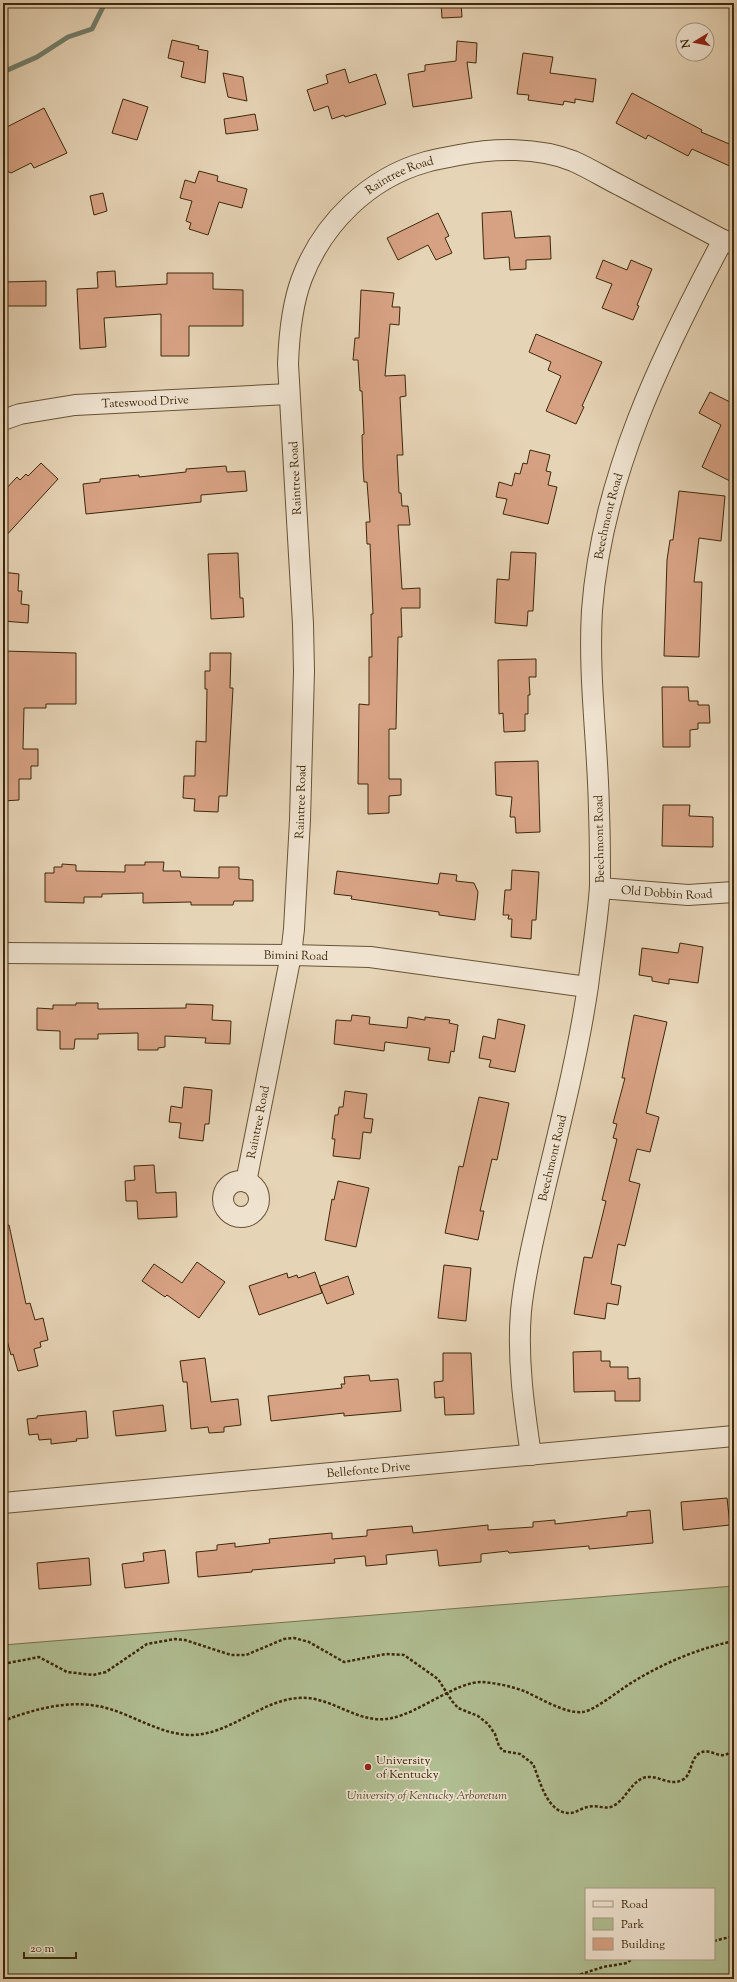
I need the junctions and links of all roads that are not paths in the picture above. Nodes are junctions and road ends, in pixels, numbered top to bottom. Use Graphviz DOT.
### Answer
graph roads {
  1 [pos="728,242"];
  2 [pos="289,394"];
  3 [pos="3,420"];
  4 [pos="600,888"];
  5 [pos="734,892"];
  6 [pos="3,953"];
  7 [pos="291,954"];
  8 [pos="588,987"];
  9 [pos="246,1182"];
  10 [pos="734,1436"];
  11 [pos="531,1455"];
  12 [pos="3,1503"];
  1 -- 2 [label="street, Raintree Road"];
  1 -- 4 [label="street, Beechmont Road"];
  2 -- 3 [label="street, Tateswood Drive"];
  2 -- 7 [label="street, Raintree Road"];
  4 -- 5 [label="street, Old Dobbin Road"];
  4 -- 8 [label="street, Beechmont Road"];
  6 -- 7 [label="street, Bimini Road"];
  7 -- 8 [label="street, Bimini Road"];
  7 -- 9 [label="street, Raintree Road"];
  8 -- 11 [label="street, Beechmont Road"];
  10 -- 11 [label="street, Bellefonte Drive"];
  11 -- 12 [label="street, Bellefonte Drive"];
}
